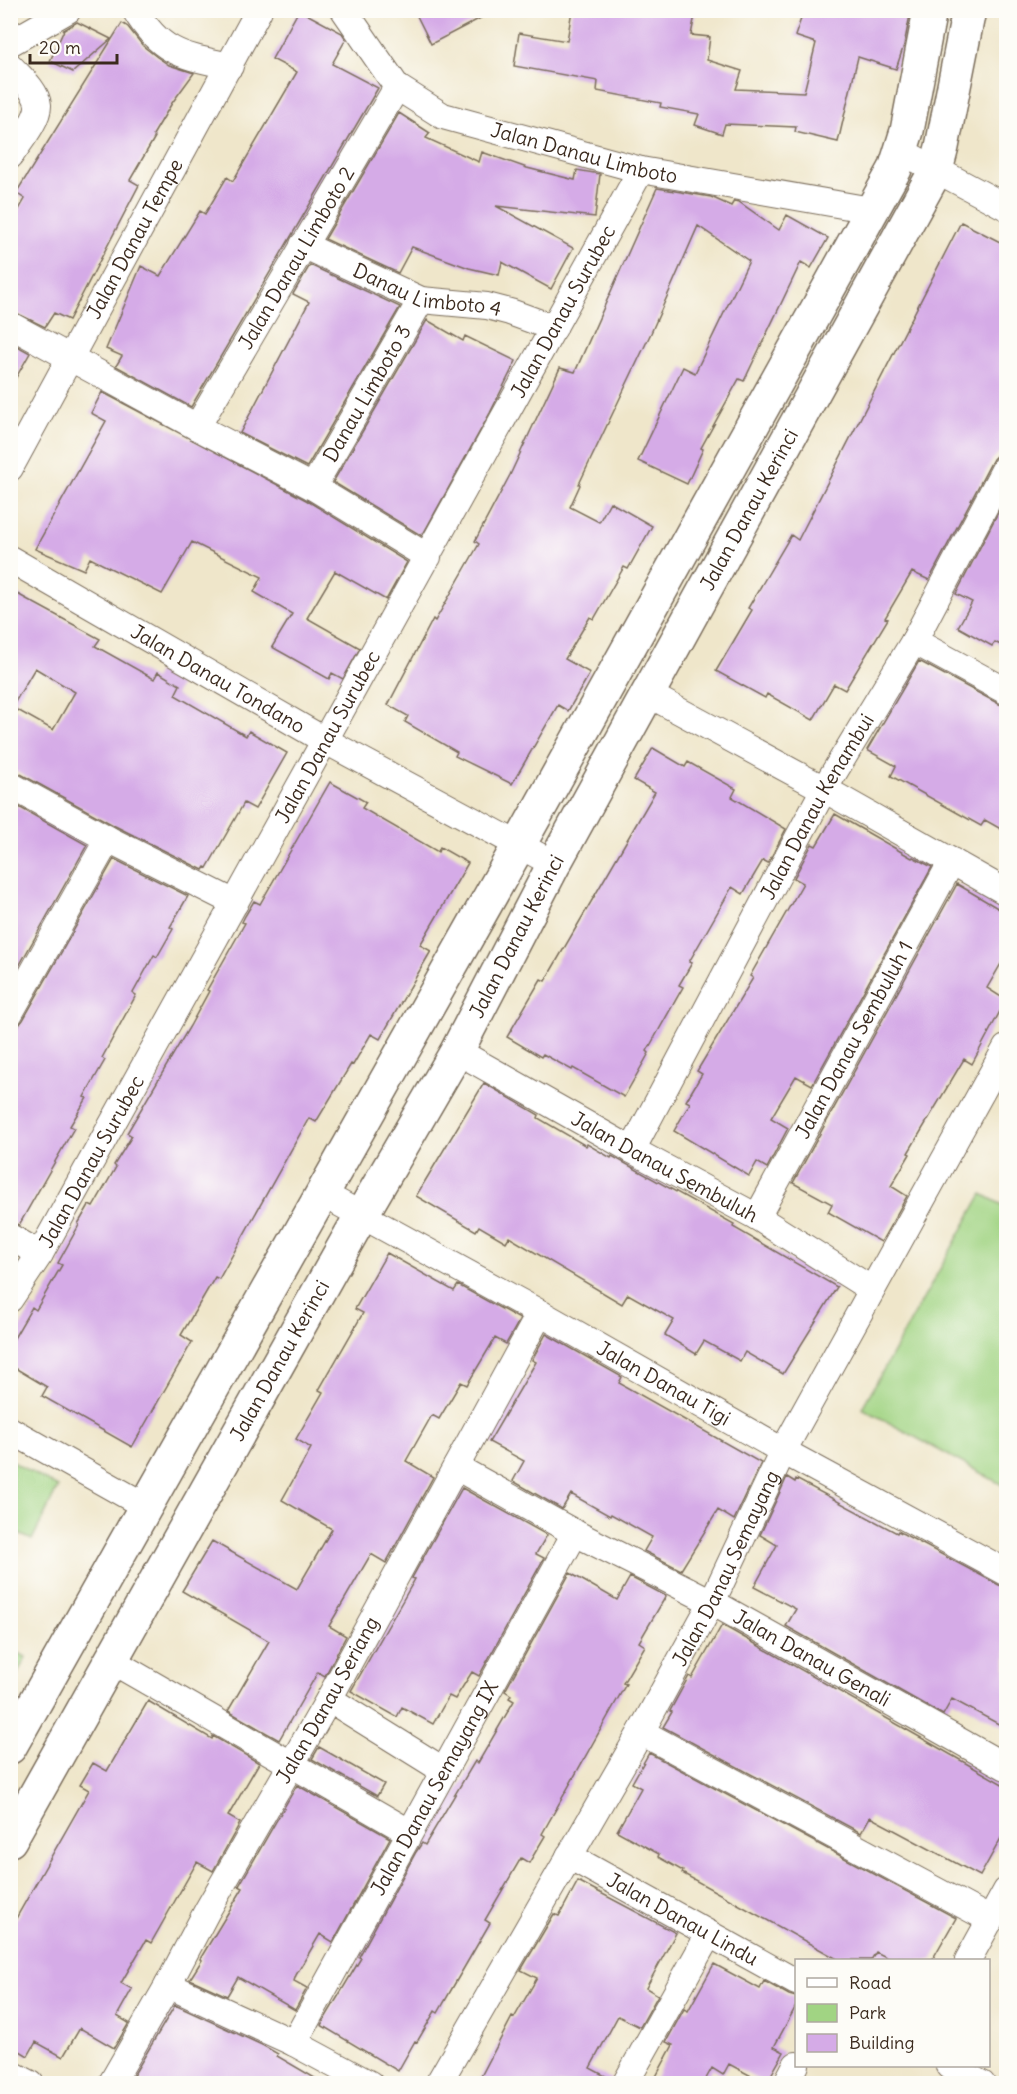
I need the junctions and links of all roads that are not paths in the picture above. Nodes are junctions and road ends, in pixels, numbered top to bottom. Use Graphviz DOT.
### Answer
graph roads {
  1 [pos="68,10"];
  2 [pos="135,10"];
  3 [pos="259,10"];
  4 [pos="344,10"];
  5 [pos="930,10"];
  6 [pos="969,10"];
  7 [pos="14,34"];
  8 [pos="10,66"];
  9 [pos="230,66"];
  10 [pos="397,87"];
  11 [pos="902,152"];
  12 [pos="10,156"];
  13 [pos="641,170"];
  14 [pos="936,170"];
  15 [pos="1006,207"];
  16 [pos="871,210"];
  17 [pos="303,245"];
  18 [pos="421,300"];
  19 [pos="10,325"];
  20 [pos="554,328"];
  21 [pos="71,359"];
  22 [pos="197,427"];
  23 [pos="1006,466"];
  24 [pos="10,468"];
  25 [pos="313,488"];
  26 [pos="428,556"];
  27 [pos="10,559"];
  28 [pos="914,641"];
  29 [pos="1006,691"];
  30 [pos="648,694"];
  31 [pos="324,741"];
  32 [pos="10,785"];
  33 [pos="824,789"];
  34 [pos="108,839"];
  35 [pos="519,845"];
  36 [pos="952,861"];
  37 [pos="554,864"];
  38 [pos="1006,892"];
  39 [pos="235,903"];
  40 [pos="10,1013"];
  41 [pos="1006,1048"];
  42 [pos="457,1051"];
  43 [pos="632,1150"];
  44 [pos="321,1193"];
  45 [pos="361,1216"];
  46 [pos="757,1217"];
  47 [pos="10,1237"];
  48 [pos="40,1254"];
  49 [pos="871,1289"];
  50 [pos="10,1299"];
  51 [pos="540,1313"];
  52 [pos="10,1430"];
  53 [pos="783,1451"];
  54 [pos="456,1467"];
  55 [pos="147,1507"];
  56 [pos="575,1533"];
  57 [pos="1006,1572"];
  58 [pos="712,1602"];
  59 [pos="112,1661"];
  60 [pos="329,1699"];
  61 [pos="641,1732"];
  62 [pos="10,1747"];
  63 [pos="290,1765"];
  64 [pos="1006,1767"];
  65 [pos="443,1770"];
  66 [pos="409,1832"];
  67 [pos="10,1840"];
  68 [pos="569,1856"];
  69 [pos="1006,1891"];
  70 [pos="990,1920"];
  71 [pos="709,1934"];
  72 [pos="969,1959"];
  73 [pos="795,1981"];
  74 [pos="168,1985"];
  75 [pos="294,2043"];
  76 [pos="795,2067"];
  77 [pos="951,2067"];
  78 [pos="10,2073"];
  79 [pos="31,2084"];
  80 [pos="111,2084"];
  81 [pos="370,2084"];
  82 [pos="438,2084"];
  83 [pos="625,2084"];
  84 [pos="786,2084"];
  85 [pos="982,2084"];
  1 -- 7 [label="street"];
  2 -- 9 [label="street"];
  3 -- 9 [label="street, Jalan Danau Tempe"];
  4 -- 10 [label="street, Jalan Danau Limboto"];
  5 -- 11 [label="street, Jalan Danau Kerinci"];
  6 -- 14 [label="street, Jalan Danau Kerinci"];
  8 -- 12 [label="street"];
  9 -- 21 [label="street, Jalan Danau Tempe"];
  10 -- 13 [label="street, Jalan Danau Limboto"];
  10 -- 17 [label="street, Jalan Danau Limboto 2"];
  11 -- 14 [label="street"];
  11 -- 16 [label="street, Jalan Danau Kerinci"];
  13 -- 16 [label="street, Jalan Danau Limboto"];
  13 -- 20 [label="street, Jalan Danau Surubec"];
  14 -- 15 [label="street"];
  14 -- 30 [label="street, Jalan Danau Kerinci"];
  16 -- 35 [label="street, Jalan Danau Kerinci"];
  17 -- 18 [label="street, Danau Limboto 4"];
  17 -- 22 [label="street, Jalan Danau Limboto 2"];
  18 -- 20 [label="street, Danau Limboto 4"];
  18 -- 25 [label="street, Danau Limboto 3"];
  19 -- 21 [label="street"];
  20 -- 26 [label="street, Jalan Danau Surubec"];
  21 -- 22 [label="street"];
  21 -- 24 [label="street, Jalan Danau Tempe"];
  22 -- 25 [label="street"];
  23 -- 28 [label="street, Jalan Danau Kenambui"];
  25 -- 26 [label="street"];
  26 -- 31 [label="street, Jalan Danau Surubec"];
  27 -- 31 [label="street, Jalan Danau Tondano"];
  28 -- 29 [label="street"];
  28 -- 33 [label="street, Jalan Danau Kenambui"];
  30 -- 33 [label="street"];
  30 -- 37 [label="street, Jalan Danau Kerinci"];
  31 -- 35 [label="street, Jalan Danau Tondano"];
  31 -- 39 [label="street, Jalan Danau Surubec"];
  32 -- 34 [label="street"];
  33 -- 36 [label="street"];
  33 -- 43 [label="street, Jalan Danau Kenambui"];
  34 -- 39 [label="street"];
  34 -- 40 [label="street"];
  35 -- 37 [label="street, Jalan Danau Tondano"];
  35 -- 44 [label="street, Jalan Danau Kerinci"];
  36 -- 38 [label="street"];
  36 -- 46 [label="street, Jalan Danau Sembuluh 1"];
  37 -- 42 [label="street, Jalan Danau Kerinci"];
  39 -- 48 [label="street, Jalan Danau Surubec"];
  41 -- 49 [label="street, Jalan Danau Semayang"];
  42 -- 43 [label="street, Jalan Danau Sembuluh"];
  42 -- 45 [label="street, Jalan Danau Kerinci"];
  43 -- 46 [label="street, Jalan Danau Sembuluh"];
  44 -- 45 [label="street, Jalan Danau Tigi"];
  44 -- 55 [label="street, Jalan Danau Kerinci"];
  45 -- 51 [label="street, Jalan Danau Tigi"];
  45 -- 59 [label="street, Jalan Danau Kerinci"];
  46 -- 49 [label="street, Jalan Danau Sembuluh"];
  47 -- 48 [label="street"];
  48 -- 50 [label="street, Jalan Danau Surubec"];
  49 -- 53 [label="street, Jalan Danau Semayang"];
  51 -- 53 [label="street, Jalan Danau Tigi"];
  51 -- 54 [label="street, Jalan Danau Seriang"];
  52 -- 55 [label="street"];
  53 -- 57 [label="street, Jalan Danau Tigi"];
  53 -- 58 [label="street, Jalan Danau Semayang"];
  54 -- 56 [label="street, Jalan Danau Genali"];
  54 -- 60 [label="street, Jalan Danau Seriang"];
  55 -- 62 [label="street, Jalan Danau Kerinci"];
  56 -- 58 [label="street, Jalan Danau Genali"];
  56 -- 65 [label="street, Jalan Danau Semayang IX"];
  58 -- 61 [label="street, Jalan Danau Semayang"];
  58 -- 64 [label="street, Jalan Danau Genali"];
  59 -- 63 [label="street"];
  59 -- 67 [label="street, Jalan Danau Kerinci"];
  60 -- 63 [label="street, Jalan Danau Seriang"];
  60 -- 65 [label="street"];
  61 -- 68 [label="street, Jalan Danau Semayang"];
  61 -- 70 [label="street"];
  63 -- 66 [label="street"];
  63 -- 74 [label="street, Jalan Danau Seriang"];
  65 -- 66 [label="street, Jalan Danau Semayang IX"];
  66 -- 75 [label="street, Jalan Danau Semayang IX"];
  68 -- 71 [label="street, Jalan Danau Lindu"];
  68 -- 82 [label="street, Jalan Danau Semayang"];
  69 -- 70 [label="street"];
  70 -- 72 [label="street"];
  71 -- 73 [label="street, Jalan Danau Lindu"];
  71 -- 83 [label="street"];
  74 -- 75 [label="street"];
  74 -- 80 [label="street, Jalan Danau Seriang"];
  75 -- 81 [label="street"];
  76 -- 84 [label="street"];
  77 -- 85 [label="street"];
  78 -- 79 [label="street"];
}
